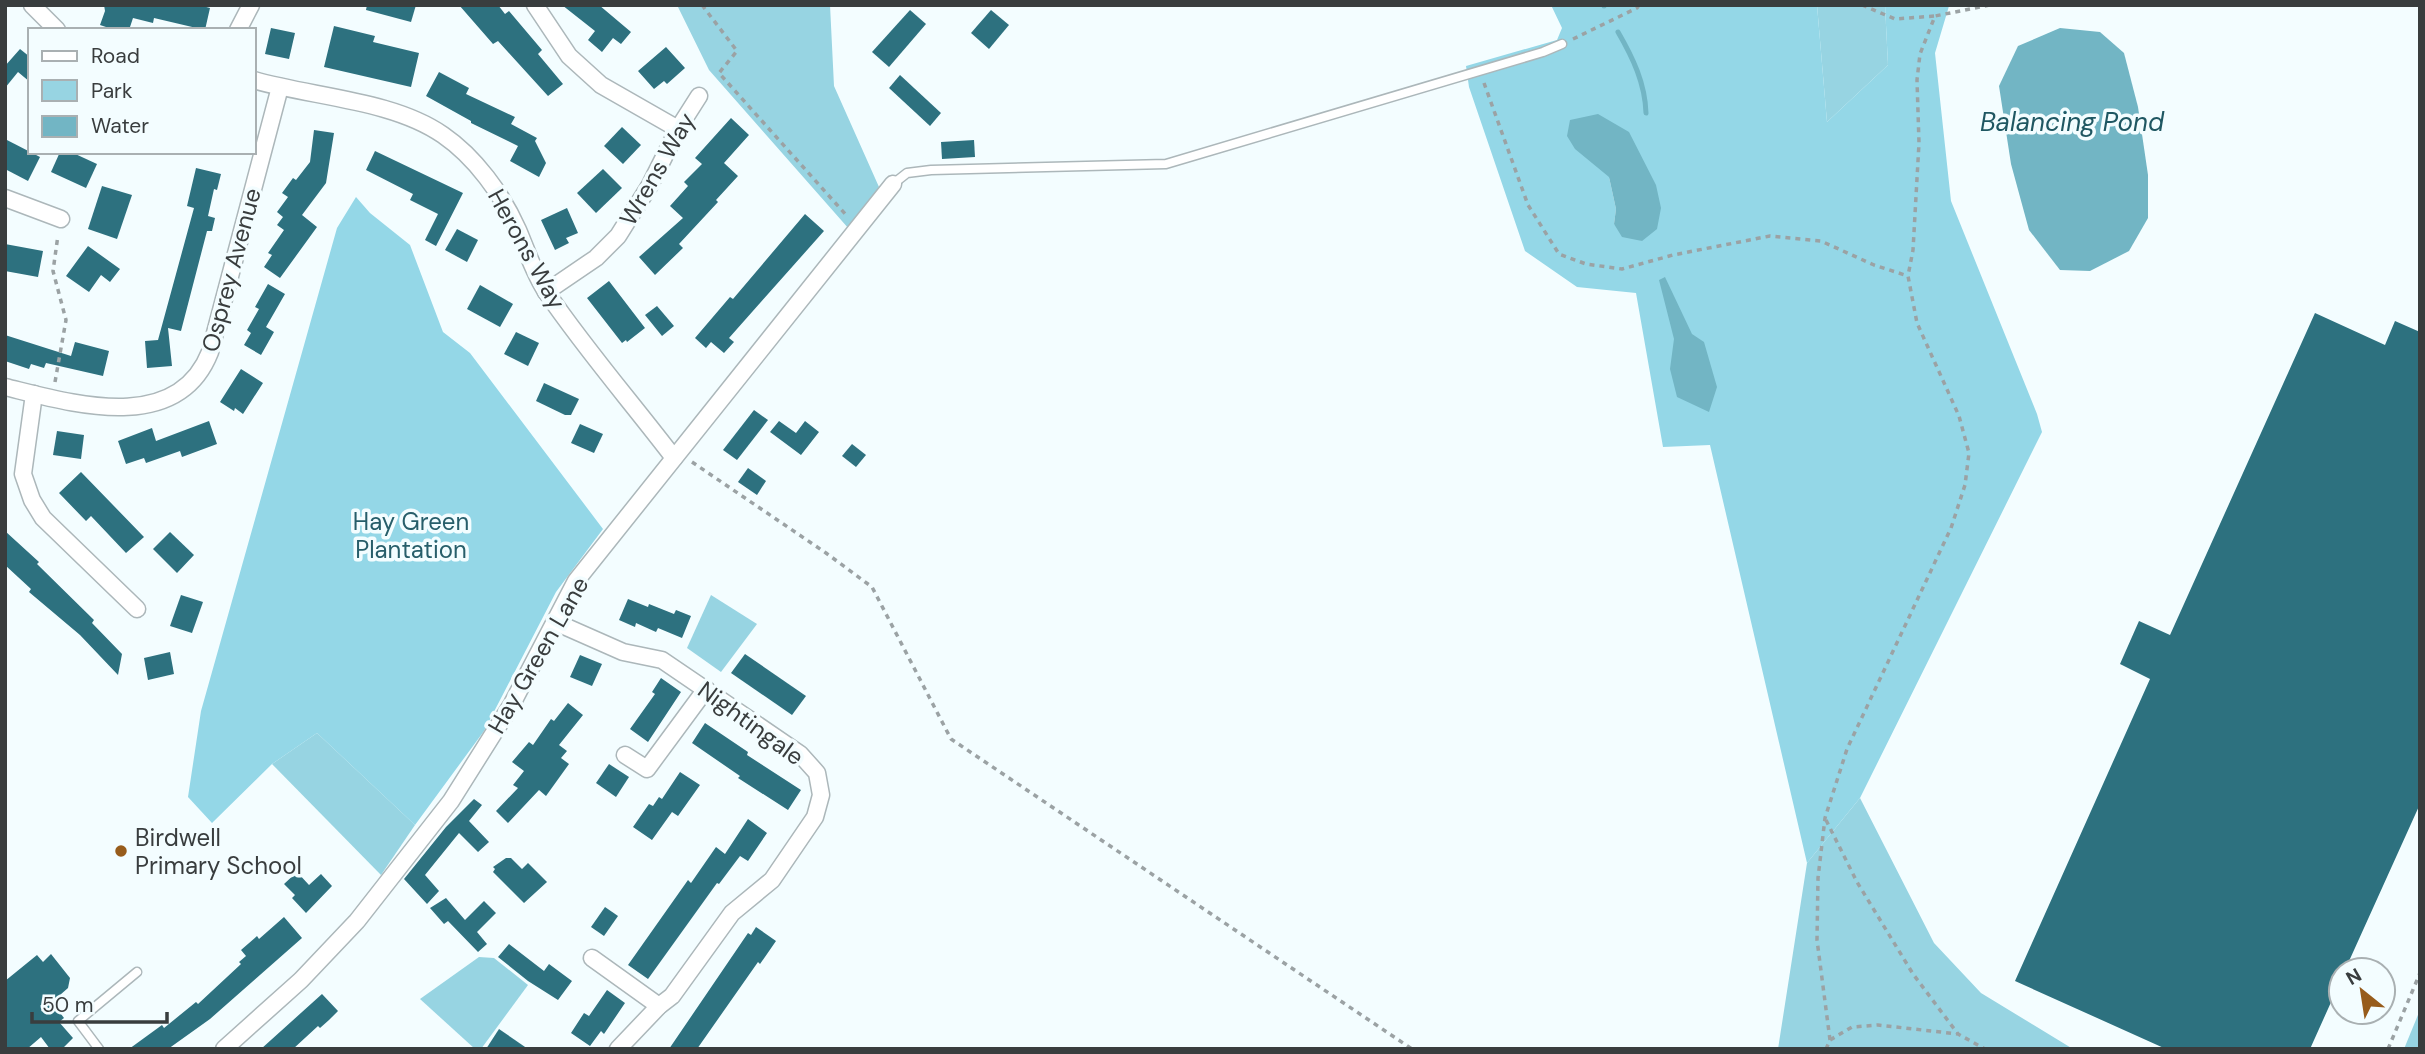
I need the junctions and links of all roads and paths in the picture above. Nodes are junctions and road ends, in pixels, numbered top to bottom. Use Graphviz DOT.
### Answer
graph roads {
  1 [pos="32,5"];
  2 [pos="251,5"];
  3 [pos="535,5"];
  4 [pos="702,5"];
  5 [pos="1639,5"];
  6 [pos="1862,5"];
  7 [pos="1990,5"];
  8 [pos="1936,16"];
  9 [pos="55,28"];
  10 [pos="239,28"];
  11 [pos="1562,44"];
  12 [pos="1480,71"];
  13 [pos="256,81"];
  14 [pos="280,88"];
  15 [pos="699,96"];
  16 [pos="678,129"];
  17 [pos="893,184"];
  18 [pos="5,198"];
  19 [pos="61,219"];
  20 [pos="857,231"];
  21 [pos="1908,276"];
  22 [pos="546,292"];
  23 [pos="5,387"];
  24 [pos="34,394"];
  25 [pos="52,398"];
  26 [pos="678,454"];
  27 [pos="137,609"];
  28 [pos="555,622"];
  29 [pos="706,689"];
  30 [pos="625,755"];
  31 [pos="1825,818"];
  32 [pos="592,958"];
  33 [pos="137,972"];
  34 [pos="2420,973"];
  35 [pos="659,1006"];
  36 [pos="1958,1034"];
  37 [pos="1830,1040"];
  38 [pos="99,1049"];
  39 [pos="224,1049"];
  40 [pos="618,1049"];
  41 [pos="1412,1049"];
  42 [pos="1826,1049"];
  43 [pos="1985,1049"];
  44 [pos="2388,1049"];
  1 -- 9 [label="street"];
  2 -- 10 [label="street"];
  3 -- 16 [label="street"];
  4 -- 20 [label="path"];
  5 -- 11 [label="path"];
  6 -- 8 [label="path"];
  7 -- 8 [label="path"];
  8 -- 21 [label="path"];
  11 -- 12 [label="lane"];
  12 -- 17 [label="lane"];
  12 -- 21 [label="path"];
  13 -- 14 [label="street, Herons Way"];
  14 -- 22 [label="street, Herons Way"];
  14 -- 25 [label="street, Osprey Avenue"];
  15 -- 16 [label="street, Wrens Way"];
  16 -- 22 [label="street, Wrens Way"];
  17 -- 20 [label="street, Hay Green Lane"];
  18 -- 19 [label="street"];
  19 -- 25 [label="path"];
  20 -- 26 [label="street, Hay Green Lane"];
  21 -- 31 [label="path"];
  22 -- 26 [label="street, Herons Way"];
  23 -- 24 [label="street, Osprey Avenue"];
  24 -- 25 [label="street, Osprey Avenue"];
  24 -- 27 [label="street"];
  26 -- 28 [label="street, Hay Green Lane"];
  26 -- 41 [label="path"];
  28 -- 29 [label="street, Nightingale"];
  28 -- 39 [label="street, Hay Green Lane"];
  29 -- 30 [label="street"];
  29 -- 35 [label="street, Nightingale"];
  31 -- 36 [label="path"];
  31 -- 37 [label="path"];
  32 -- 35 [label="street"];
  33 -- 38 [label="lane"];
  34 -- 44 [label="path"];
  35 -- 40 [label="street, Nightingale"];
  36 -- 37 [label="path"];
  36 -- 43 [label="path"];
  37 -- 42 [label="path"];
}
